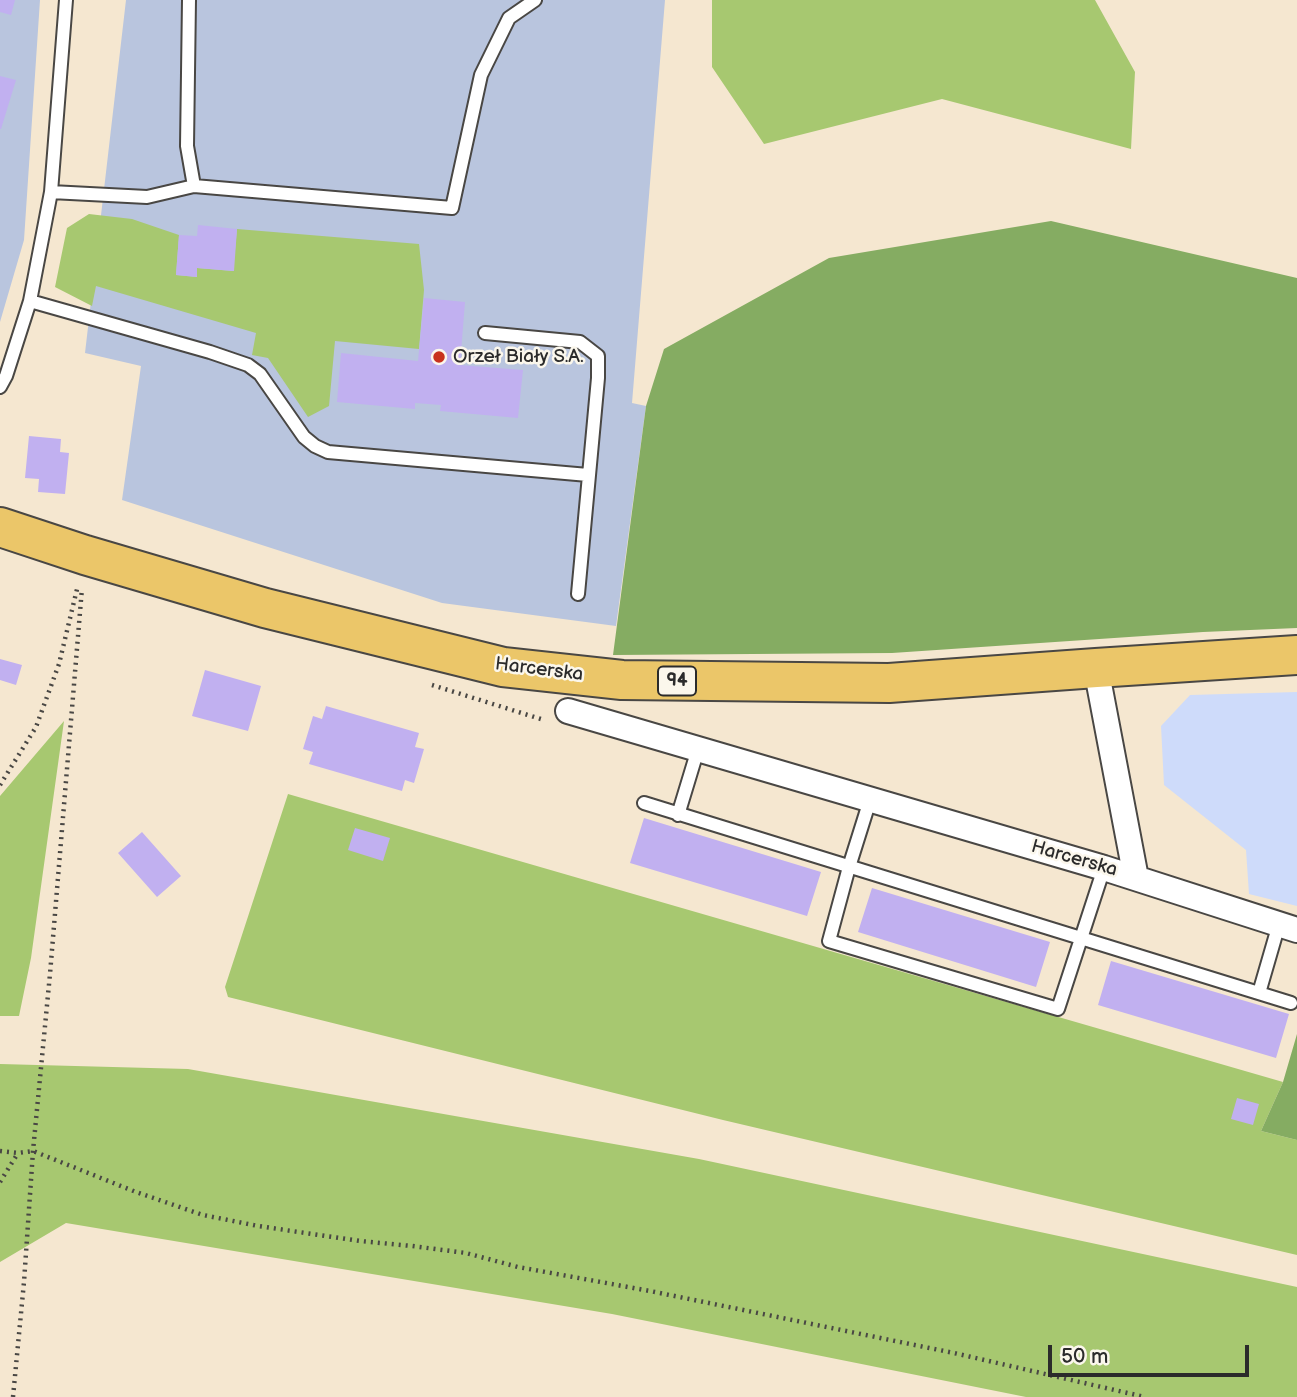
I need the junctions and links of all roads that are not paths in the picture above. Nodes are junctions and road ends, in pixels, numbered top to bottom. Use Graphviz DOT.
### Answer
graph roads {
  1 [pos="66,0"];
  2 [pos="189,0"];
  3 [pos="535,0"];
  4 [pos="194,186"];
  5 [pos="51,192"];
  6 [pos="30,301"];
  7 [pos="485,333"];
  8 [pos="0,387"];
  9 [pos="588,475"];
  10 [pos="0,527"];
  11 [pos="578,594"];
  12 [pos="1297,655"];
  13 [pos="1097,667"];
  14 [pos="558,716"];
  15 [pos="698,749"];
  16 [pos="870,800"];
  17 [pos="643,803"];
  18 [pos="678,814"];
  19 [pos="849,867"];
  20 [pos="1104,868"];
  21 [pos="1136,877"];
  22 [pos="1288,927"];
  23 [pos="1081,939"];
  24 [pos="1259,993"];
  25 [pos="1291,1003"];
  1 -- 5 [label="lane"];
  2 -- 4 [label="lane"];
  3 -- 4 [label="lane"];
  4 -- 5 [label="lane"];
  5 -- 6 [label="lane"];
  6 -- 8 [label="lane"];
  6 -- 9 [label="lane"];
  7 -- 9 [label="lane"];
  9 -- 11 [label="lane"];
  10 -- 13 [label="main road, Harcerska / 94"];
  12 -- 13 [label="main road, 94"];
  13 -- 21 [label="street"];
  14 -- 15 [label="street, Harcerska"];
  15 -- 16 [label="street, Harcerska"];
  15 -- 18 [label="lane"];
  16 -- 19 [label="lane"];
  16 -- 20 [label="street, Harcerska"];
  17 -- 18 [label="lane"];
  18 -- 19 [label="lane"];
  19 -- 23 [label="lane"];
  19 -- 23 [label="lane"];
  20 -- 21 [label="street, Harcerska"];
  20 -- 23 [label="lane"];
  21 -- 22 [label="street, Harcerska"];
  22 -- 24 [label="lane"];
  23 -- 24 [label="lane"];
  24 -- 25 [label="lane"];
}
